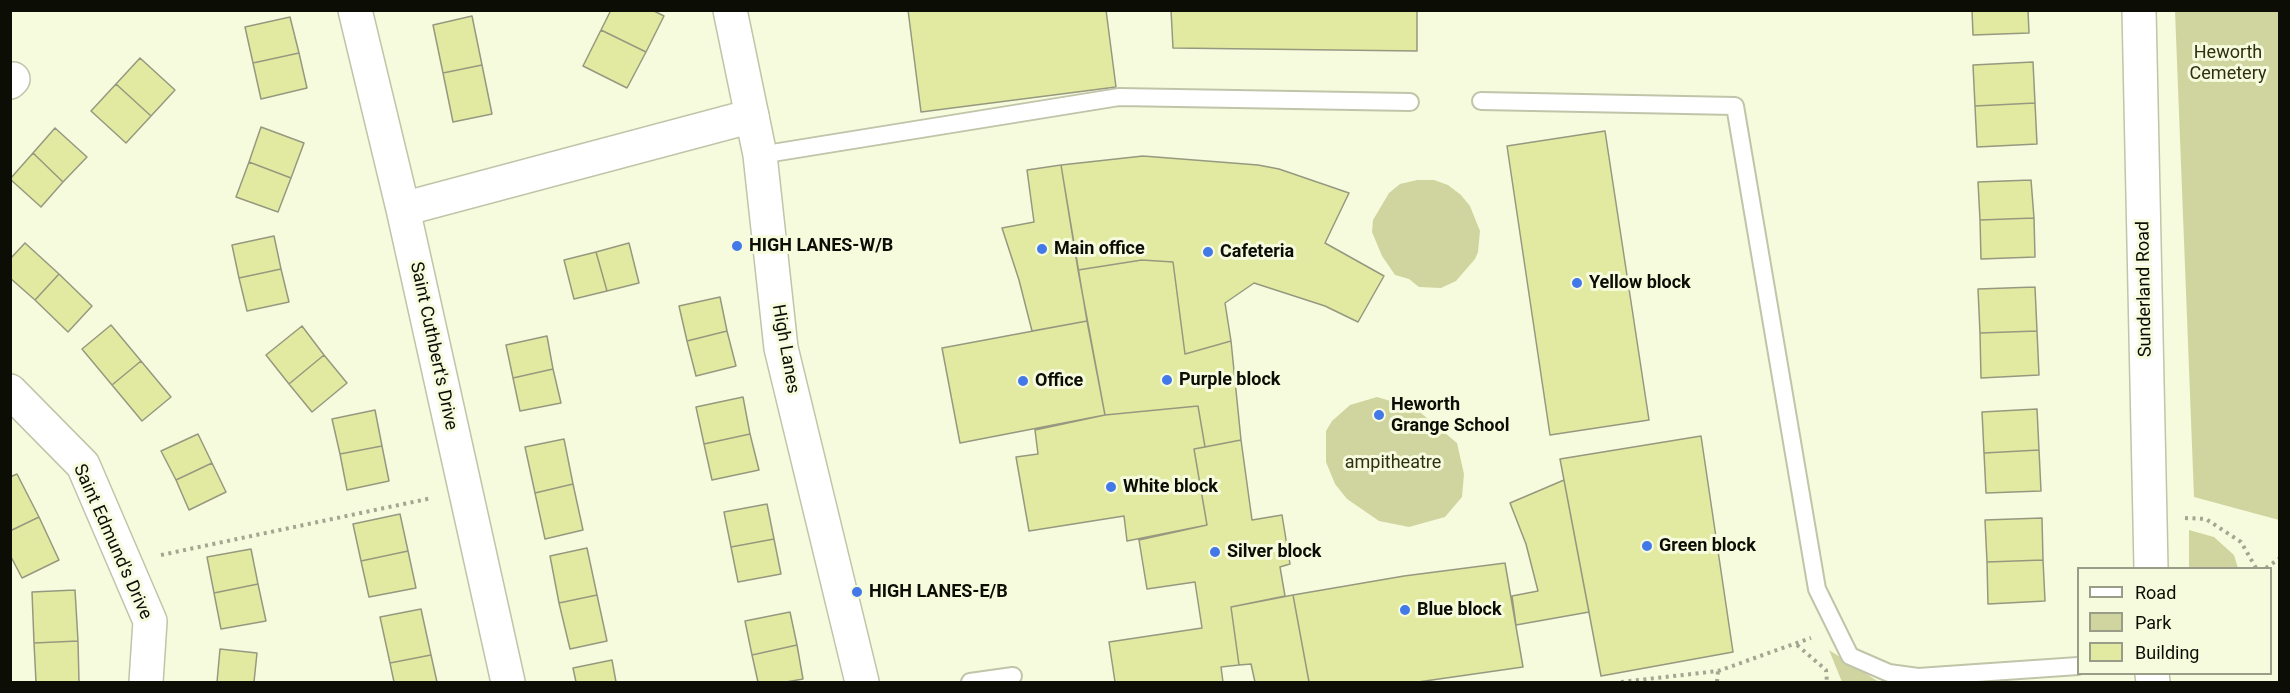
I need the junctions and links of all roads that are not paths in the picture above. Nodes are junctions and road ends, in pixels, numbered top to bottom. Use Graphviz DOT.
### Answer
graph roads {
  1 [pos="355,10"];
  2 [pos="730,10"];
  3 [pos="2139,10"];
  4 [pos="1481,101"];
  5 [pos="1410,102"];
  6 [pos="752,116"];
  7 [pos="760,155"];
  8 [pos="403,209"];
  9 [pos="10,391"];
  10 [pos="2151,567"];
  11 [pos="2077,666"];
  12 [pos="1015,680"];
  13 [pos="146,682"];
  14 [pos="508,682"];
  15 [pos="862,682"];
  16 [pos="970,682"];
  1 -- 8 [label="street, Saint Cuthbert's Drive"];
  2 -- 6 [label="street, High Lanes"];
  3 -- 10 [label="street, Sunderland Road"];
  4 -- 11 [label="lane"];
  5 -- 7 [label="lane"];
  6 -- 7 [label="street, High Lanes"];
  6 -- 8 [label="street"];
  7 -- 15 [label="street, High Lanes"];
  8 -- 14 [label="street, Saint Cuthbert's Drive"];
  9 -- 13 [label="street, Saint Edmund's Drive"];
  12 -- 16 [label="lane"];
}
